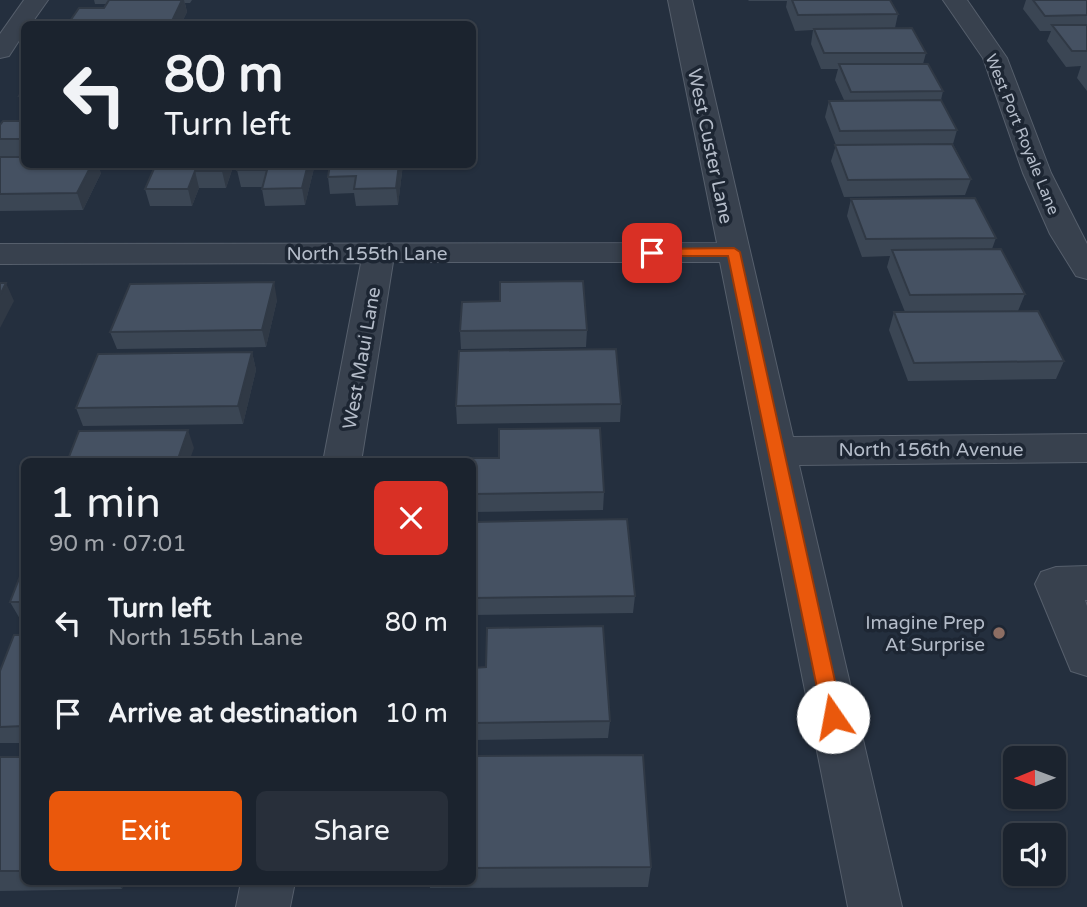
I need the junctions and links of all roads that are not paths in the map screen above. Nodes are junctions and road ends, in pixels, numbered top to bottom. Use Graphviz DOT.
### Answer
graph roads {
  1 [pos="36,0"];
  2 [pos="680,0"];
  3 [pos="955,0"];
  4 [pos="21,21"];
  5 [pos="21,21"];
  6 [pos="0,51"];
  7 [pos="734,252"];
  8 [pos="379,253"];
  9 [pos="0,254"];
  10 [pos="1087,269"];
  11 [pos="1087,448"];
  12 [pos="775,451"];
  13 [pos="343,458"];
  14 [pos="1071,584"];
  15 [pos="1087,657"];
  16 [pos="267,885"];
  17 [pos="263,907"];
  18 [pos="874,907"];
  1 -- 4 [label="street"];
  2 -- 7 [label="street, West Custer Lane"];
  3 -- 10 [label="street, West Port Royale Lane"];
  5 -- 6 [label="street"];
  7 -- 8 [label="street, North 155th Lane"];
  7 -- 12 [label="street, West Custer Lane"];
  8 -- 9 [label="street, North 155th Lane"];
  8 -- 13 [label="street, West Maui Lane"];
  11 -- 12 [label="street, North 156th Avenue"];
  12 -- 18 [label="street, West Custer Lane"];
  14 -- 15 [label="street"];
  16 -- 17 [label="street"];
}
